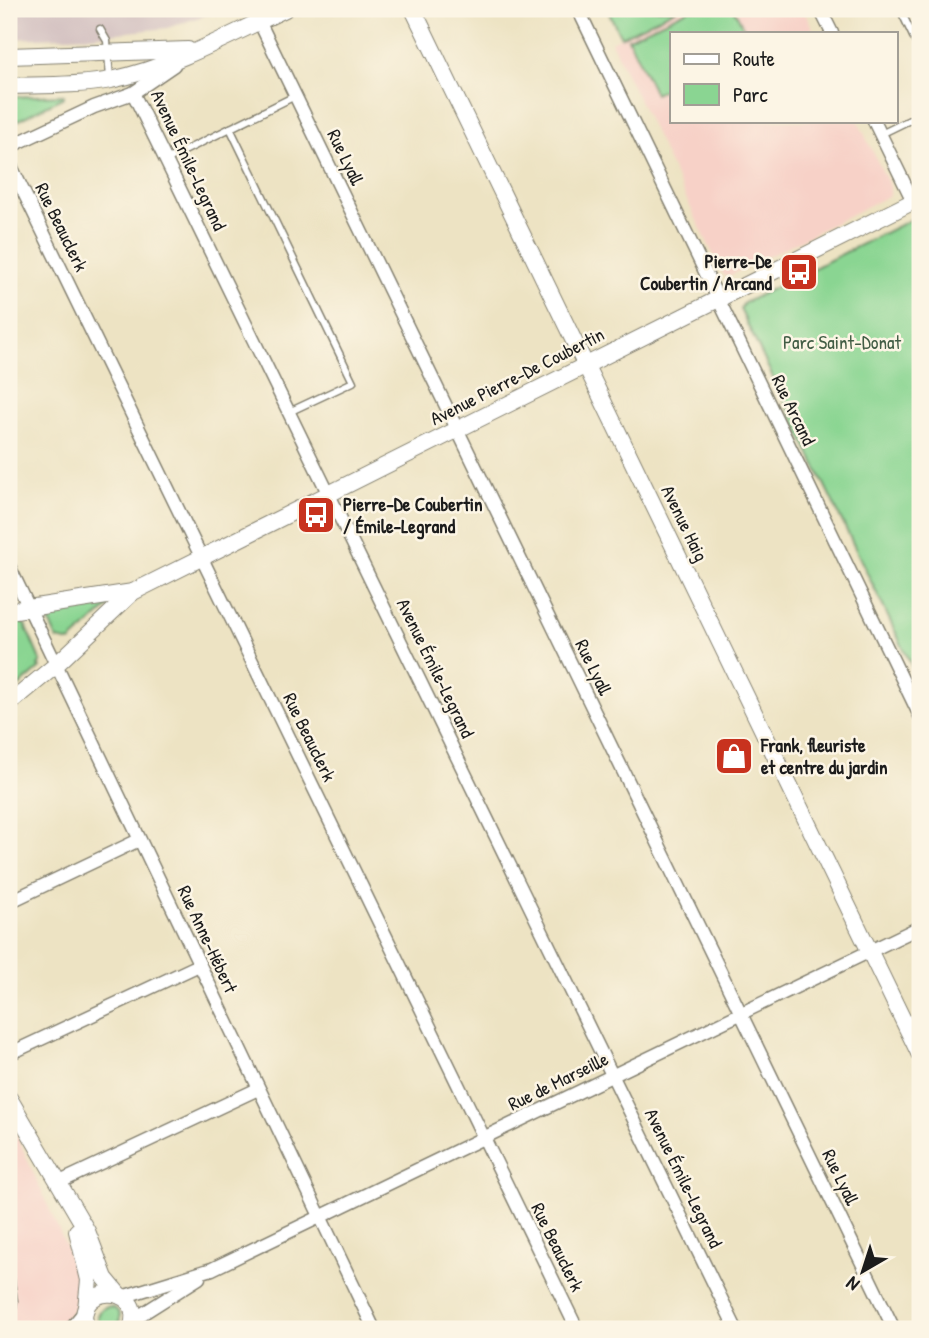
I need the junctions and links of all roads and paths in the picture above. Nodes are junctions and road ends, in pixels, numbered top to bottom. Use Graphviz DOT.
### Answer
graph roads {
  1 [pos="285,9"];
  2 [pos="412,9"];
  3 [pos="578,9"];
  4 [pos="820,9"];
  5 [pos="900,9"];
  6 [pos="259,21"];
  7 [pos="100,29"];
  8 [pos="832,32"];
  9 [pos="195,50"];
  10 [pos="920,51"];
  11 [pos="108,53"];
  12 [pos="9,56"];
  13 [pos="110,80"];
  14 [pos="9,86"];
  15 [pos="133,93"];
  16 [pos="295,96"];
  17 [pos="920,115"];
  18 [pos="875,122"];
  19 [pos="230,128"];
  20 [pos="881,134"];
  21 [pos="9,147"];
  22 [pos="166,160"];
  23 [pos="9,162"];
  24 [pos="917,199"];
  25 [pos="718,299"];
  26 [pos="585,366"];
  27 [pos="289,412"];
  28 [pos="457,430"];
  29 [pos="329,494"];
  30 [pos="201,558"];
  31 [pos="9,566"];
  32 [pos="133,592"];
  33 [pos="29,607"];
  34 [pos="9,611"];
  35 [pos="56,665"];
  36 [pos="9,704"];
  37 [pos="920,716"];
  38 [pos="139,840"];
  39 [pos="9,902"];
  40 [pos="920,927"];
  41 [pos="870,951"];
  42 [pos="199,965"];
  43 [pos="740,1014"];
  44 [pos="9,1054"];
  45 [pos="920,1055"];
  46 [pos="614,1076"];
  47 [pos="258,1089"];
  48 [pos="9,1098"];
  49 [pos="484,1138"];
  50 [pos="60,1182"];
  51 [pos="69,1202"];
  52 [pos="320,1217"];
  53 [pos="9,1268"];
  54 [pos="212,1269"];
  55 [pos="121,1296"];
  56 [pos="86,1310"];
  57 [pos="131,1328"];
  58 [pos="9,1329"];
  59 [pos="70,1329"];
  60 [pos="88,1329"];
  61 [pos="373,1329"];
  62 [pos="577,1329"];
  63 [pos="736,1329"];
  64 [pos="894,1329"];
  1 -- 6 [label="street"];
  2 -- 26 [label="street, Avenue Haig"];
  3 -- 25 [label="street, Rue Arcand"];
  4 -- 8 [label="street"];
  5 -- 10 [label="lane"];
  6 -- 9 [label="street"];
  6 -- 16 [label="street, Rue Lyall"];
  7 -- 11 [label="lane"];
  9 -- 11 [label="street"];
  9 -- 13 [label="street"];
  9 -- 15 [label="street, Avenue Émile-Legrand"];
  11 -- 12 [label="street"];
  11 -- 13 [label="lane"];
  13 -- 14 [label="street"];
  15 -- 21 [label="street"];
  15 -- 22 [label="street, Avenue Émile-Legrand"];
  16 -- 19 [label="lane"];
  16 -- 28 [label="street, Rue Lyall"];
  17 -- 20 [label="lane"];
  18 -- 20 [label="street"];
  19 -- 22 [label="lane"];
  19 -- 27 [label="lane"];
  20 -- 24 [label="street"];
  22 -- 27 [label="street, Avenue Émile-Legrand"];
  23 -- 30 [label="street, Rue Beauclerk"];
  24 -- 25 [label="street, Avenue Pierre-De Coubertin"];
  25 -- 26 [label="street, Avenue Pierre-De Coubertin"];
  25 -- 37 [label="street, Rue Arcand"];
  26 -- 28 [label="street, Avenue Pierre-De Coubertin"];
  26 -- 41 [label="street, Avenue Haig"];
  27 -- 29 [label="street, Avenue Émile-Legrand"];
  28 -- 29 [label="street, Avenue Pierre-De Coubertin"];
  28 -- 43 [label="street, Rue Lyall"];
  29 -- 30 [label="street, Avenue Pierre-De Coubertin"];
  29 -- 46 [label="street, Avenue Émile-Legrand"];
  30 -- 32 [label="street, Avenue Pierre-De Coubertin"];
  30 -- 49 [label="street, Rue Beauclerk"];
  31 -- 33 [label="street, Rue Anne-Hébert"];
  32 -- 33 [label="street, Avenue Pierre-De Coubertin"];
  32 -- 35 [label="street, Avenue Pierre-De Coubertin"];
  33 -- 34 [label="street, Avenue Pierre-De Coubertin"];
  33 -- 35 [label="street, Rue Anne-Hébert"];
  35 -- 36 [label="street, Avenue Pierre-De Coubertin"];
  35 -- 38 [label="street, Rue Anne-Hébert"];
  38 -- 39 [label="street"];
  38 -- 42 [label="street, Rue Anne-Hébert"];
  40 -- 41 [label="street, Rue de Marseille"];
  41 -- 43 [label="street, Rue de Marseille"];
  41 -- 45 [label="street, Avenue Haig"];
  42 -- 44 [label="street"];
  42 -- 47 [label="street, Rue Anne-Hébert"];
  43 -- 46 [label="street, Rue de Marseille"];
  43 -- 64 [label="street, Rue Lyall"];
  46 -- 49 [label="street, Rue de Marseille"];
  46 -- 63 [label="street, Avenue Émile-Legrand"];
  47 -- 50 [label="street"];
  47 -- 52 [label="street, Rue Anne-Hébert"];
  48 -- 50 [label="street"];
  49 -- 52 [label="street, Rue de Marseille"];
  49 -- 62 [label="street, Rue Beauclerk"];
  50 -- 51 [label="street"];
  51 -- 55 [label="street"];
  51 -- 56 [label="street"];
  52 -- 54 [label="street, Rue de Marseille"];
  52 -- 61 [label="street, Rue Anne-Hébert"];
  53 -- 58 [label="lane"];
  54 -- 55 [label="street, Rue de Marseille"];
  54 -- 57 [label="street, Rue de Marseille"];
  55 -- 56 [label="street"];
  55 -- 57 [label="street"];
  56 -- 59 [label="street"];
  56 -- 60 [label="street"];
}
